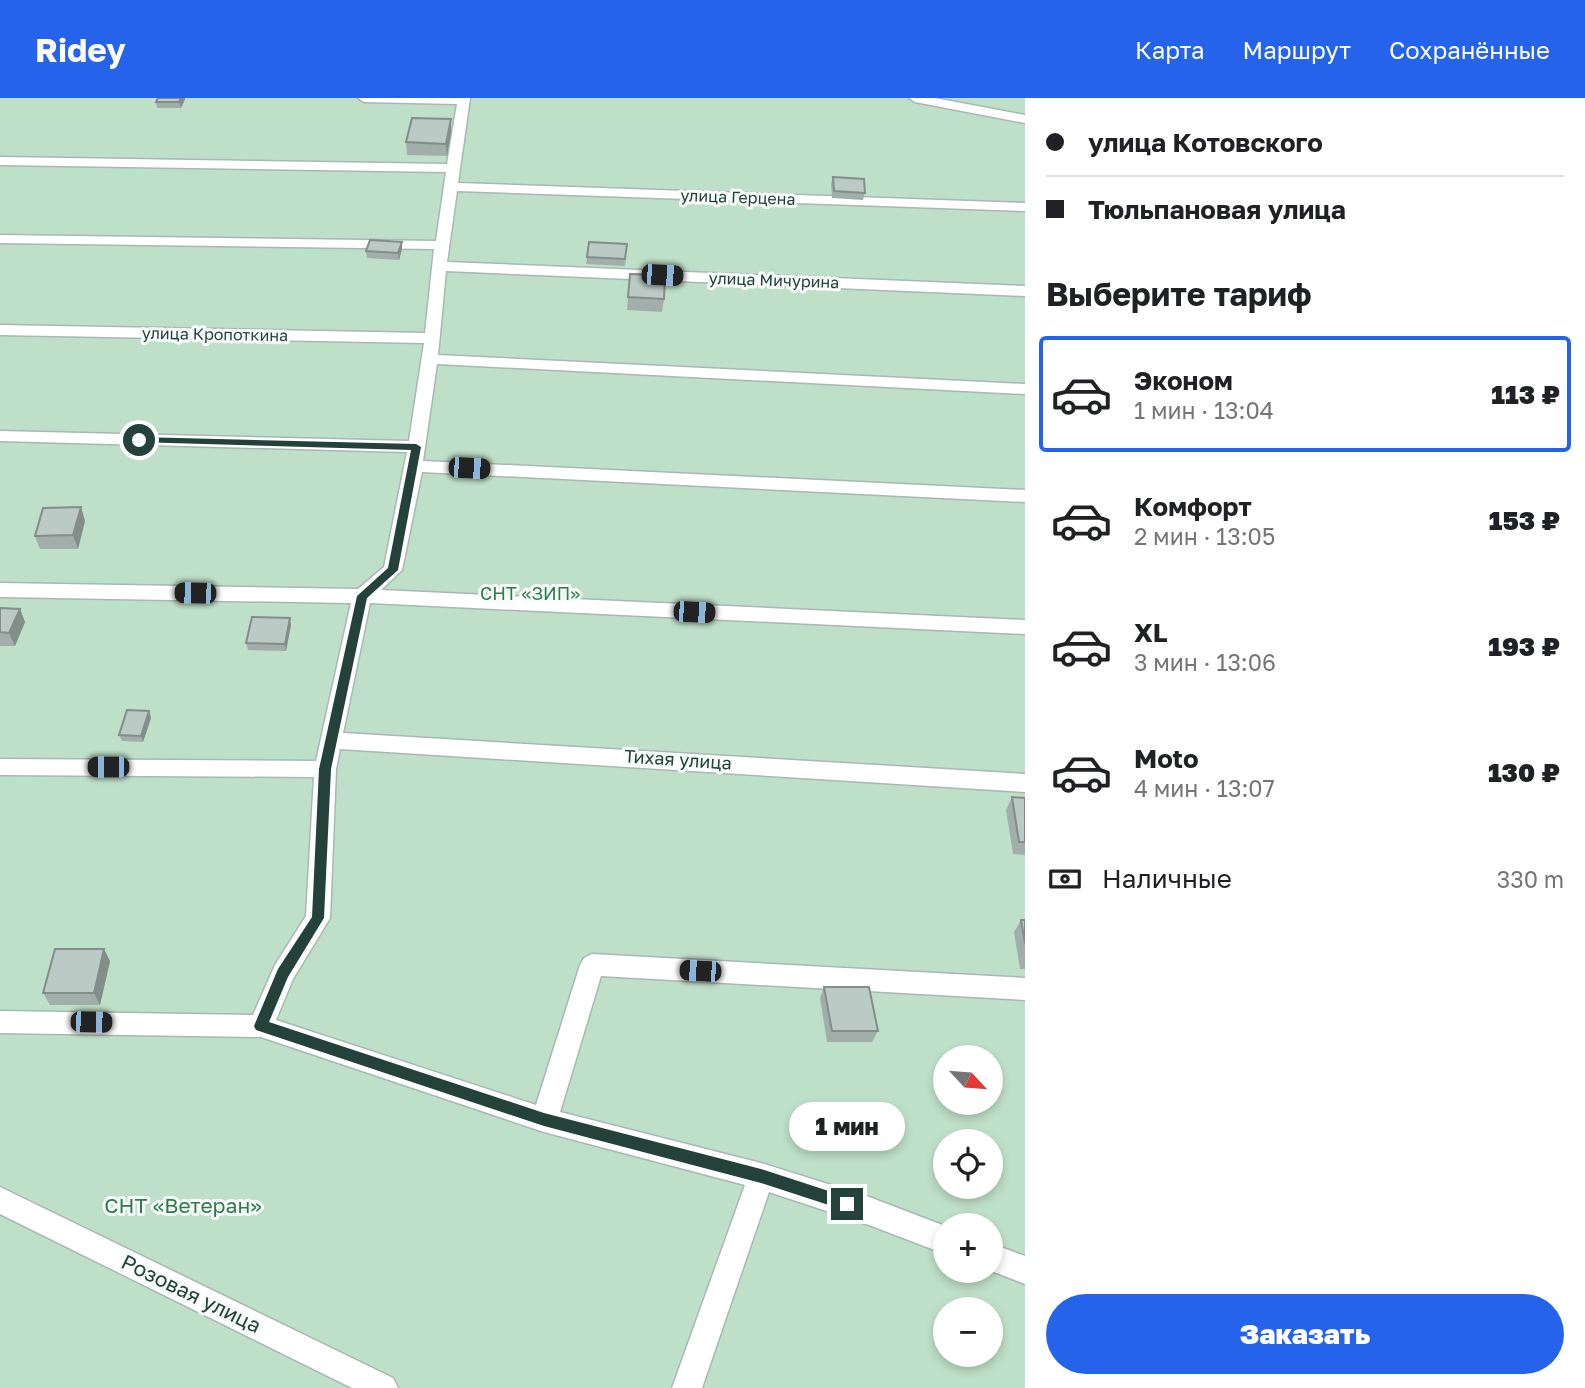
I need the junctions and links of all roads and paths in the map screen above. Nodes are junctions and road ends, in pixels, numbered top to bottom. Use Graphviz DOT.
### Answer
graph roads {
  1 [pos="364,98"];
  2 [pos="915,98"];
  3 [pos="464,99"];
  4 [pos="1025,119"];
  5 [pos="0,162"];
  6 [pos="454,168"];
  7 [pos="451,187"];
  8 [pos="1025,207"];
  9 [pos="0,239"];
  10 [pos="443,245"];
  11 [pos="439,266"];
  12 [pos="1025,291"];
  13 [pos="0,330"];
  14 [pos="431,338"];
  15 [pos="430,359"];
  16 [pos="1025,389"];
  17 [pos="0,436"];
  18 [pos="415,456"];
  19 [pos="1025,496"];
  20 [pos="0,590"];
  21 [pos="362,596"];
  22 [pos="1025,628"];
  23 [pos="331,740"];
  24 [pos="0,767"];
  25 [pos="325,769"];
  26 [pos="1025,783"];
  27 [pos="1025,989"];
  28 [pos="0,1022"];
  29 [pos="261,1026"];
  30 [pos="544,1119"];
  31 [pos="761,1176"];
  32 [pos="0,1200"];
  33 [pos="933,1235"];
  34 [pos="1003,1262"];
  35 [pos="1025,1270"];
  36 [pos="383,1388"];
  37 [pos="687,1388"];
  1 -- 3 [label="street"];
  2 -- 4 [label="street"];
  3 -- 6 [label="street"];
  5 -- 6 [label="street"];
  6 -- 7 [label="street"];
  7 -- 8 [label="street, улица Герцена"];
  7 -- 10 [label="street"];
  9 -- 10 [label="street"];
  10 -- 11 [label="street"];
  11 -- 12 [label="street, улица Мичурина"];
  11 -- 14 [label="street"];
  13 -- 14 [label="street, улица Кропоткина"];
  14 -- 15 [label="street"];
  15 -- 16 [label="street"];
  15 -- 18 [label="street"];
  17 -- 18 [label="street"];
  18 -- 19 [label="street"];
  18 -- 21 [label="street"];
  20 -- 21 [label="street"];
  21 -- 22 [label="street"];
  21 -- 23 [label="street"];
  23 -- 25 [label="street"];
  23 -- 26 [label="street, Тихая улица"];
  24 -- 25 [label="street"];
  25 -- 29 [label="street"];
  27 -- 30 [label="street"];
  28 -- 29 [label="street"];
  29 -- 30 [label="street"];
  30 -- 31 [label="street"];
  31 -- 33 [label="street"];
  31 -- 37 [label="street"];
  32 -- 36 [label="street, Розовая улица"];
  34 -- 35 [label="street"];
}
